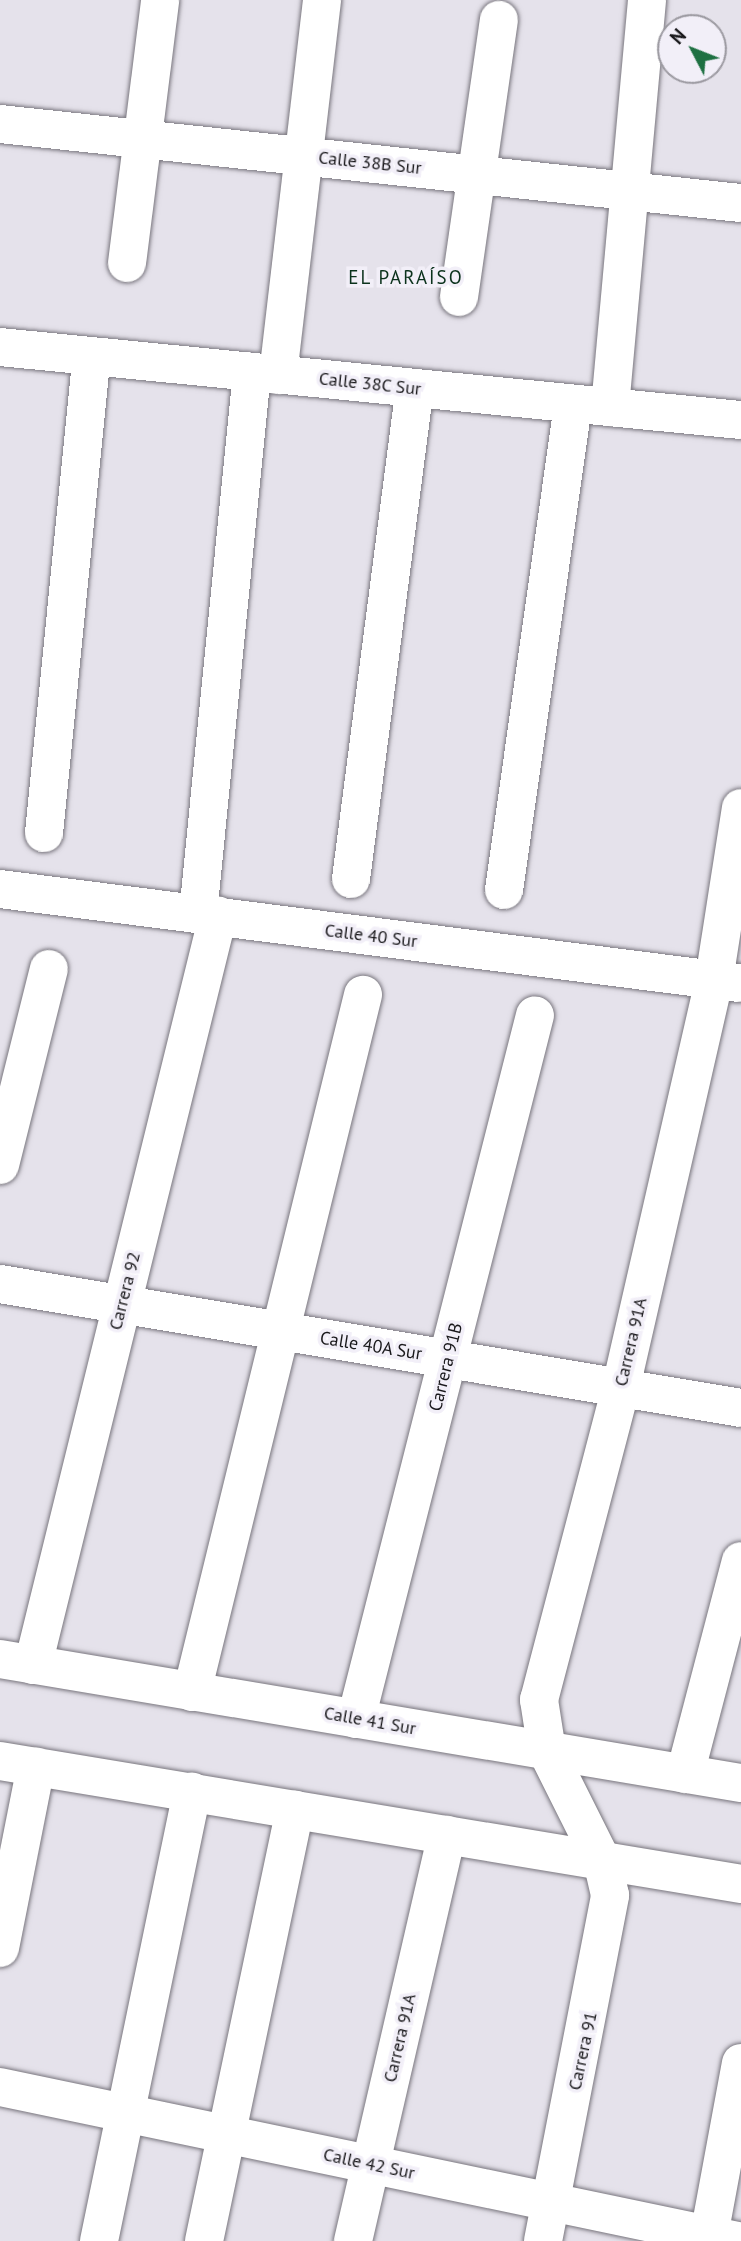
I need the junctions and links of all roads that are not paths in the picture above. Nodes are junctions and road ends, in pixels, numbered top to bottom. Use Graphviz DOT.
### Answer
graph roads {
  1 [pos="160,0"];
  2 [pos="322,0"];
  3 [pos="647,0"];
  4 [pos="499,20"];
  5 [pos="0,124"];
  6 [pos="143,139"];
  7 [pos="304,156"];
  8 [pos="477,174"];
  9 [pos="630,191"];
  10 [pos="741,202"];
  11 [pos="127,263"];
  12 [pos="459,297"];
  13 [pos="0,347"];
  14 [pos="92,356"];
  15 [pos="265,373"];
  16 [pos="415,388"];
  17 [pos="592,405"];
  18 [pos="741,420"];
  19 [pos="741,811"];
  20 [pos="44,834"];
  21 [pos="351,879"];
  22 [pos="0,889"];
  23 [pos="504,890"];
  24 [pos="208,915"];
  25 [pos="48,969"];
  26 [pos="728,982"];
  27 [pos="363,995"];
  28 [pos="535,1016"];
  29 [pos="0,1165"];
  30 [pos="0,1284"];
  31 [pos="122,1305"];
  32 [pos="281,1331"];
  33 [pos="448,1359"];
  34 [pos="621,1387"];
  35 [pos="741,1408"];
  36 [pos="741,1561"];
  37 [pos="16,1662"];
  38 [pos="192,1692"];
  39 [pos="356,1719"];
  40 [pos="547,1751"];
  41 [pos="18,1764"];
  42 [pos="685,1774"];
  43 [pos="741,1783"];
  44 [pos="192,1793"];
  45 [pos="295,1810"];
  46 [pos="447,1835"];
  47 [pos="602,1861"];
  48 [pos="741,1884"];
  49 [pos="0,1948"];
  50 [pos="741,2063"];
  51 [pos="0,2087"];
  52 [pos="126,2113"];
  53 [pos="226,2135"];
  54 [pos="370,2164"];
  55 [pos="552,2202"];
  56 [pos="718,2239"];
  57 [pos="99,2241"];
  58 [pos="204,2241"];
  59 [pos="353,2241"];
  60 [pos="543,2241"];
  1 -- 6 [label="street"];
  2 -- 7 [label="street, Carrera 92"];
  3 -- 9 [label="street"];
  4 -- 8 [label="street"];
  5 -- 6 [label="street, Calle 38B Sur"];
  6 -- 7 [label="street, Calle 38B Sur"];
  6 -- 11 [label="street"];
  7 -- 8 [label="street, Calle 38B Sur"];
  7 -- 15 [label="street, Carrera 92"];
  8 -- 9 [label="street, Calle 38B Sur"];
  8 -- 12 [label="street"];
  9 -- 10 [label="street, Calle 38B Sur"];
  9 -- 17 [label="street"];
  13 -- 14 [label="street, Calle 38C Sur"];
  14 -- 15 [label="street, Calle 38C Sur"];
  14 -- 20 [label="street"];
  15 -- 16 [label="street, Calle 38C Sur"];
  15 -- 24 [label="street, Carrera 92"];
  16 -- 17 [label="street, Calle 38C Sur"];
  16 -- 21 [label="street"];
  17 -- 18 [label="street, Calle 38C Sur"];
  17 -- 23 [label="street"];
  19 -- 26 [label="street, Carrera 91A"];
  22 -- 24 [label="street, Calle 40 Sur"];
  24 -- 26 [label="street, Calle 40 Sur"];
  24 -- 31 [label="street, Carrera 92"];
  25 -- 29 [label="street"];
  26 -- 34 [label="street, Carrera 91A"];
  27 -- 32 [label="street"];
  28 -- 33 [label="street, Carrera 91B"];
  30 -- 31 [label="street, Calle 40A Sur"];
  31 -- 32 [label="street, Calle 40A Sur"];
  31 -- 37 [label="street, Carrera 92"];
  32 -- 33 [label="street, Calle 40A Sur"];
  32 -- 38 [label="street"];
  33 -- 34 [label="street, Calle 40A Sur"];
  33 -- 39 [label="street, Carrera 91B"];
  34 -- 35 [label="street, Calle 40A Sur"];
  34 -- 40 [label="street, Carrera 91A"];
  36 -- 42 [label="street"];
  37 -- 38 [label="street, Calle 41 Sur"];
  38 -- 39 [label="street, Calle 41 Sur"];
  39 -- 40 [label="street, Calle 41 Sur"];
  40 -- 42 [label="street, Calle 41 Sur"];
  40 -- 47 [label="street, Carrera 91A"];
  41 -- 44 [label="street"];
  41 -- 49 [label="street"];
  42 -- 43 [label="street, Calle 41 Sur"];
  44 -- 45 [label="street"];
  44 -- 52 [label="street"];
  45 -- 46 [label="street"];
  45 -- 53 [label="street"];
  46 -- 47 [label="street"];
  46 -- 54 [label="street, Carrera 91A"];
  47 -- 48 [label="street"];
  47 -- 55 [label="street, Carrera 91"];
  50 -- 56 [label="street"];
  51 -- 52 [label="street, Calle 42 Sur"];
  52 -- 53 [label="street, Calle 42 Sur"];
  52 -- 57 [label="street"];
  53 -- 54 [label="street, Calle 42 Sur"];
  53 -- 58 [label="street"];
  54 -- 55 [label="street, Calle 42 Sur"];
  54 -- 59 [label="street, Carrera 91A"];
  55 -- 56 [label="street, Calle 42 Sur"];
  55 -- 60 [label="street, Carrera 91"];
}
